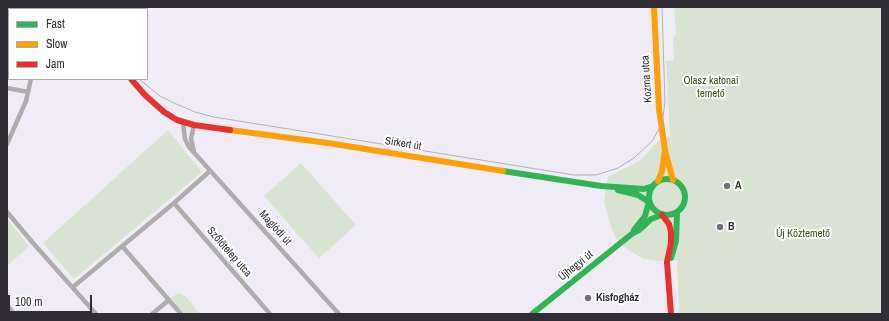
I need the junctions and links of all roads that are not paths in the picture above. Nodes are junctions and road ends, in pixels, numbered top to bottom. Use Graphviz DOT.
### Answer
graph roads {
  1 [pos="654,7"];
  2 [pos="31,80"];
  3 [pos="132,80"];
  4 [pos="7,88"];
  5 [pos="28,92"];
  6 [pos="183,122"];
  7 [pos="194,125"];
  8 [pos="7,144"];
  9 [pos="665,150"];
  10 [pos="197,156"];
  11 [pos="210,171"];
  12 [pos="673,180"];
  13 [pos="658,181"];
  14 [pos="653,186"];
  15 [pos="609,187"];
  16 [pos="650,202"];
  17 [pos="174,203"];
  18 [pos="7,212"];
  19 [pos="677,213"];
  20 [pos="662,215"];
  21 [pos="633,233"];
  22 [pos="122,246"];
  23 [pos="668,266"];
  24 [pos="73,287"];
  25 [pos="169,300"];
  26 [pos="7,305"];
  27 [pos="14,314"];
  28 [pos="96,314"];
  29 [pos="152,314"];
  30 [pos="181,314"];
  31 [pos="270,314"];
  32 [pos="340,314"];
  33 [pos="532,314"];
  34 [pos="671,314"];
  1 -- 9 [label="street, Kozma utca"];
  2 -- 5 [label="street"];
  3 -- 6 [label="street"];
  4 -- 5 [label="street"];
  5 -- 8 [label="street"];
  6 -- 7 [label="street"];
  6 -- 10 [label="street, Maglódi út"];
  7 -- 10 [label="street, Maglódi út"];
  7 -- 15 [label="street, Sírkert út"];
  9 -- 12 [label="street, Kozma utca"];
  9 -- 13 [label="street, Kozma utca"];
  10 -- 11 [label="street, Maglódi út"];
  11 -- 17 [label="street"];
  11 -- 32 [label="street, Maglódi út"];
  12 -- 13 [label="street"];
  12 -- 19 [label="street, Kozma utca"];
  13 -- 14 [label="street, Kozma utca"];
  14 -- 15 [label="street, Sírkert út"];
  14 -- 16 [label="street"];
  15 -- 16 [label="street, Sírkert út"];
  16 -- 20 [label="street, Kozma utca"];
  16 -- 21 [label="street, Újhegyi út"];
  17 -- 22 [label="street"];
  17 -- 31 [label="street, Szőlőtelep utca"];
  18 -- 24 [label="street"];
  19 -- 20 [label="street"];
  19 -- 23 [label="street, Kozma utca"];
  20 -- 21 [label="street, Újhegyi út"];
  20 -- 23 [label="street, Kozma utca"];
  21 -- 33 [label="street, Újhegyi út"];
  22 -- 24 [label="street"];
  22 -- 25 [label="street"];
  23 -- 34 [label="street, Kozma utca"];
  24 -- 28 [label="street"];
  25 -- 29 [label="street"];
  25 -- 30 [label="street"];
  26 -- 27 [label="street"];
}
